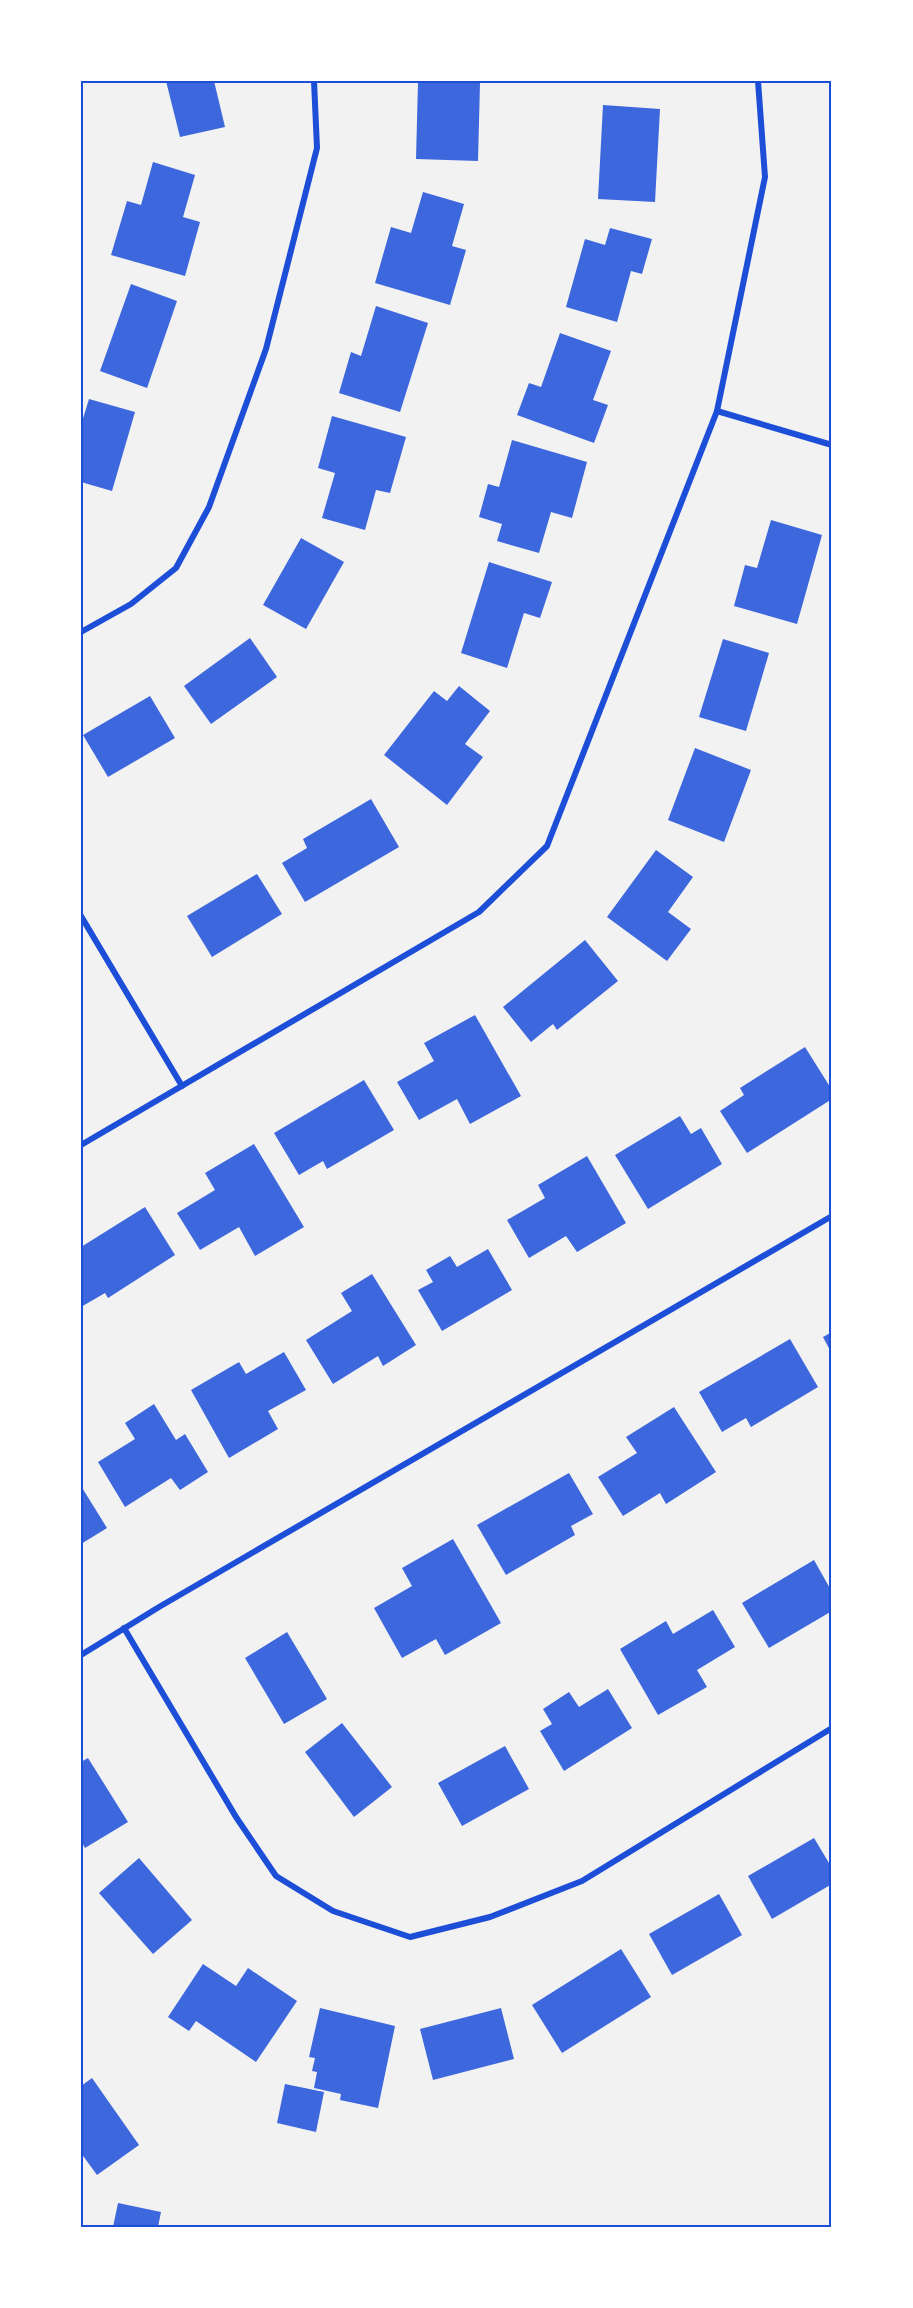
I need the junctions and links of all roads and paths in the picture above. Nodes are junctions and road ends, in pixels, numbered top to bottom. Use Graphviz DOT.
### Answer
graph roads {
  1 [pos="314,81"];
  2 [pos="758,81"];
  3 [pos="717,411"];
  4 [pos="832,445"];
  5 [pos="81,632"];
  6 [pos="81,916"];
  7 [pos="182,1086"];
  8 [pos="81,1145"];
  9 [pos="832,1216"];
  10 [pos="124,1628"];
  11 [pos="81,1655"];
  12 [pos="832,1728"];
  1 -- 5 [label="street"];
  2 -- 3 [label="street"];
  3 -- 4 [label="street"];
  3 -- 7 [label="street"];
  6 -- 7 [label="street"];
  7 -- 8 [label="street"];
  9 -- 10 [label="street"];
  10 -- 11 [label="street"];
  10 -- 12 [label="street"];
}
